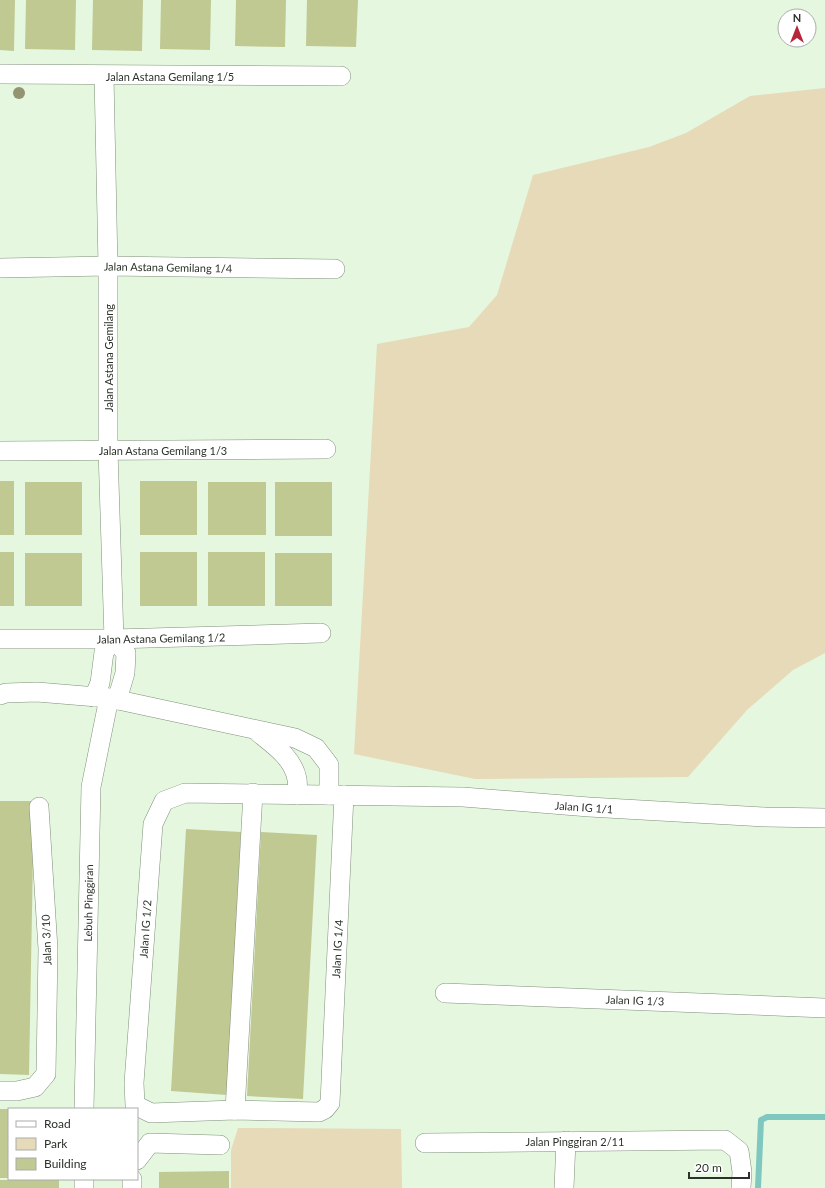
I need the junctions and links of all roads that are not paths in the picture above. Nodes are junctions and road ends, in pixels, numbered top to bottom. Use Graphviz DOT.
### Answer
graph roads {
  1 [pos="0,74"];
  2 [pos="104,76"];
  3 [pos="341,76"];
  4 [pos="108,266"];
  5 [pos="0,268"];
  6 [pos="335,269"];
  7 [pos="326,449"];
  8 [pos="108,450"];
  9 [pos="0,451"];
  10 [pos="321,633"];
  11 [pos="0,639"];
  12 [pos="114,639"];
  13 [pos="0,695"];
  14 [pos="107,698"];
  15 [pos="256,730"];
  16 [pos="184,793"];
  17 [pos="253,793"];
  18 [pos="297,795"];
  19 [pos="336,795"];
  20 [pos="39,806"];
  21 [pos="825,818"];
  22 [pos="446,992"];
  23 [pos="825,1008"];
  24 [pos="0,1091"];
  25 [pos="84,1108"];
  26 [pos="235,1110"];
  27 [pos="566,1141"];
  28 [pos="425,1143"];
  29 [pos="220,1145"];
  30 [pos="138,1159"];
  31 [pos="564,1188"];
  32 [pos="741,1188"];
  1 -- 2 [label="street, Jalan Astana Gemilang 1/5"];
  2 -- 3 [label="street, Jalan Astana Gemilang 1/5"];
  2 -- 4 [label="street, Jalan Astana Gemilang"];
  4 -- 5 [label="street, Jalan Astana Gemilang 1/4"];
  4 -- 6 [label="street, Jalan Astana Gemilang 1/4"];
  4 -- 8 [label="street, Jalan Astana Gemilang"];
  7 -- 8 [label="street, Jalan Astana Gemilang 1/3"];
  8 -- 9 [label="street, Jalan Astana Gemilang 1/3"];
  8 -- 12 [label="street, Jalan Astana Gemilang"];
  10 -- 12 [label="street, Jalan Astana Gemilang 1/2"];
  11 -- 12 [label="street, Jalan Astana Gemilang 1/2"];
  12 -- 14 [label="street"];
  13 -- 14 [label="street, Jalan IG 1/4"];
  14 -- 15 [label="street, Jalan IG 1/4"];
  14 -- 25 [label="street, Lebuh Pinggiran"];
  15 -- 18 [label="street"];
  15 -- 19 [label="street, Jalan IG 1/4"];
  16 -- 17 [label="street, Jalan IG 1/1"];
  16 -- 26 [label="street, Jalan IG 1/2"];
  17 -- 18 [label="street, Jalan IG 1/1"];
  17 -- 26 [label="street"];
  18 -- 19 [label="street, Jalan IG 1/1"];
  19 -- 21 [label="street, Jalan IG 1/1"];
  19 -- 26 [label="street, Jalan IG 1/4"];
  20 -- 24 [label="street, Jalan 3/10"];
  22 -- 23 [label="street, Jalan IG 1/3"];
  27 -- 28 [label="street, Jalan Pinggiran 2/11"];
  27 -- 31 [label="street"];
  27 -- 32 [label="street, Jalan Pinggiran 2/11"];
  29 -- 30 [label="street"];
}
